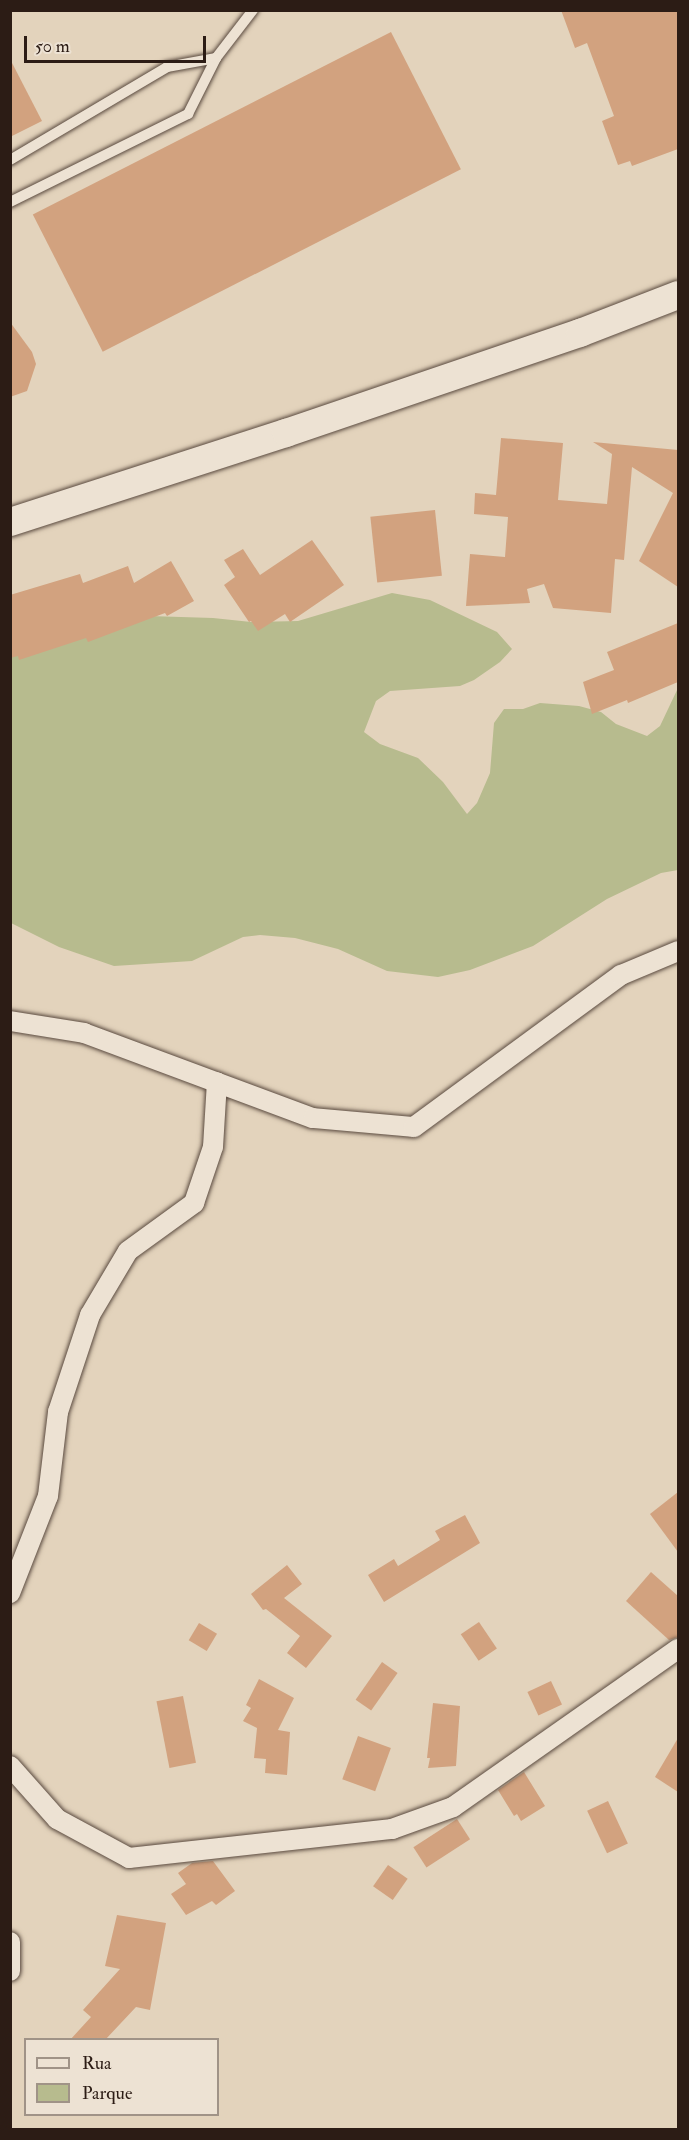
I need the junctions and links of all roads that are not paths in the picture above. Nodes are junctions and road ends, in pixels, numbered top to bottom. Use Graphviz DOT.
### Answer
graph roads {
  1 [pos="253,10"];
  2 [pos="216,58"];
  3 [pos="10,160"];
  4 [pos="10,202"];
  5 [pos="678,295"];
  6 [pos="10,522"];
  7 [pos="678,951"];
  8 [pos="10,1021"];
  9 [pos="217,1082"];
  10 [pos="10,1593"];
  11 [pos="678,1649"];
  12 [pos="10,1766"];
  13 [pos="10,1942"];
  14 [pos="10,1971"];
  1 -- 2 [label="lane"];
  2 -- 3 [label="lane"];
  2 -- 4 [label="lane"];
  5 -- 6 [label="main road"];
  7 -- 9 [label="street"];
  8 -- 9 [label="street"];
  9 -- 10 [label="street"];
  11 -- 12 [label="street"];
  13 -- 14 [label="street"];
}
